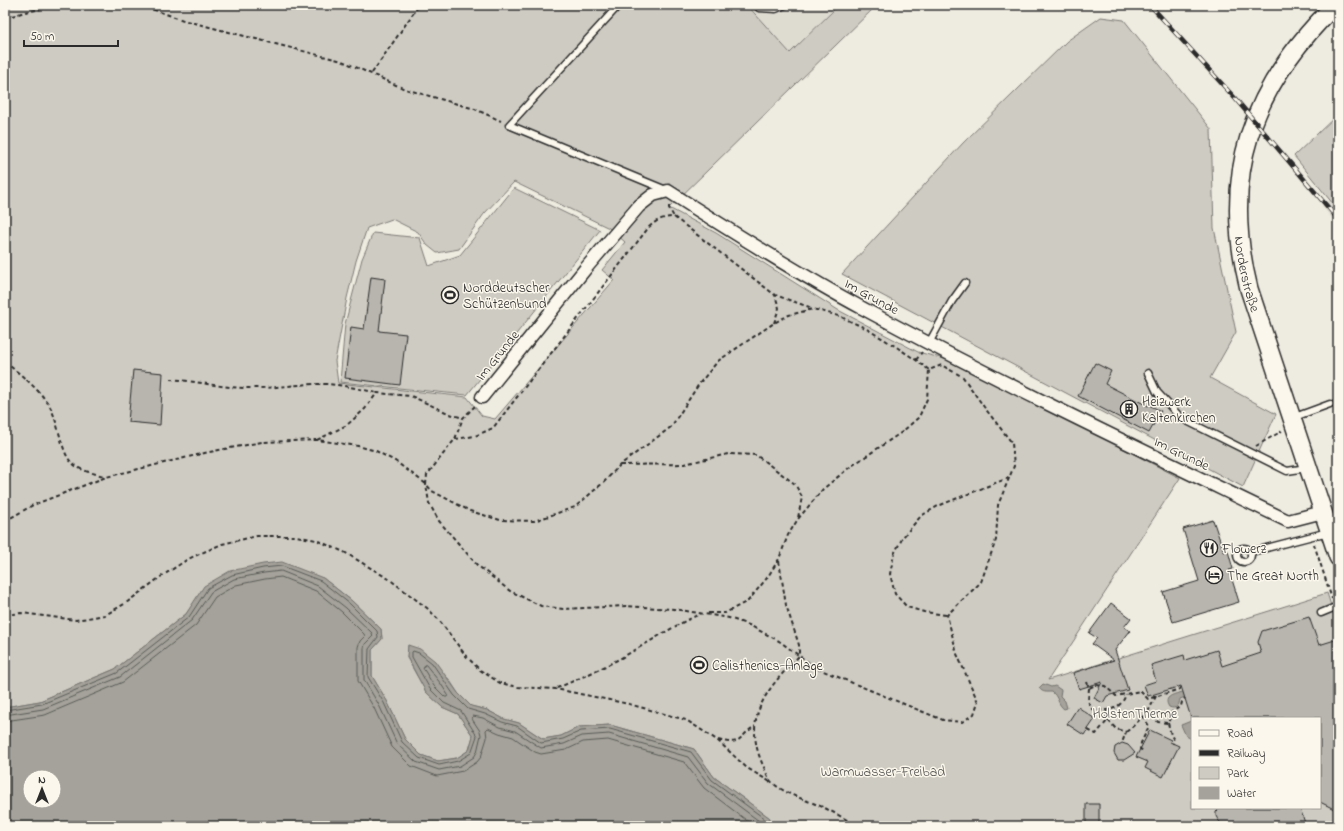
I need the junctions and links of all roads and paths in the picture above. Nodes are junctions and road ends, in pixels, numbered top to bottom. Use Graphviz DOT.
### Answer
graph roads {
  1 [pos="64,5"];
  2 [pos="140,5"];
  3 [pos="419,5"];
  4 [pos="619,5"];
  5 [pos="757,5"];
  6 [pos="785,5"];
  7 [pos="1335,5"];
  8 [pos="5,18"];
  9 [pos="372,74"];
  10 [pos="509,125"];
  11 [pos="668,191"];
  12 [pos="965,283"];
  13 [pos="775,295"];
  14 [pos="813,309"];
  15 [pos="774,324"];
  16 [pos="929,344"];
  17 [pos="943,350"];
  18 [pos="5,362"];
  19 [pos="942,365"];
  20 [pos="928,370"];
  21 [pos="1148,373"];
  22 [pos="170,379"];
  23 [pos="377,393"];
  24 [pos="482,397"];
  25 [pos="1330,404"];
  26 [pos="463,418"];
  27 [pos="1292,418"];
  28 [pos="455,439"];
  29 [pos="317,440"];
  30 [pos="1243,449"];
  31 [pos="620,465"];
  32 [pos="1308,468"];
  33 [pos="106,477"];
  34 [pos="1008,478"];
  35 [pos="426,484"];
  36 [pos="1323,512"];
  37 [pos="798,519"];
  38 [pos="5,521"];
  39 [pos="1329,531"];
  40 [pos="1311,536"];
  41 [pos="1251,552"];
  42 [pos="1338,557"];
  43 [pos="779,559"];
  44 [pos="1336,608"];
  45 [pos="701,613"];
  46 [pos="1321,613"];
  47 [pos="5,615"];
  48 [pos="947,615"];
  49 [pos="799,656"];
  50 [pos="1087,682"];
  51 [pos="1180,686"];
  52 [pos="1089,688"];
  53 [pos="556,689"];
  54 [pos="1126,694"];
  55 [pos="1156,696"];
  56 [pos="1185,698"];
  57 [pos="1108,710"];
  58 [pos="1148,712"];
  59 [pos="1143,716"];
  60 [pos="1108,720"];
  61 [pos="1168,723"];
  62 [pos="755,726"];
  63 [pos="1088,730"];
  64 [pos="1126,732"];
  65 [pos="717,740"];
  66 [pos="1122,743"];
  67 [pos="1173,744"];
  68 [pos="1144,751"];
  69 [pos="772,783"];
  70 [pos="858,826"];
  1 -- 8 [label="path"];
  2 -- 9 [label="path"];
  3 -- 9 [label="path"];
  4 -- 10 [label="lane"];
  5 -- 6 [label="lane"];
  7 -- 27 [label="main road, Norderstraße"];
  9 -- 10 [label="path"];
  10 -- 11 [label="lane"];
  11 -- 16 [label="street, Im Grunde"];
  11 -- 24 [label="street, Im Grunde"];
  12 -- 16 [label="lane"];
  13 -- 14 [label="path"];
  13 -- 15 [label="path"];
  13 -- 28 [label="path"];
  14 -- 15 [label="path"];
  14 -- 20 [label="path"];
  15 -- 31 [label="path"];
  16 -- 17 [label="street, Im Grunde"];
  17 -- 19 [label="path"];
  17 -- 36 [label="street, Im Grunde"];
  18 -- 33 [label="path"];
  19 -- 20 [label="path"];
  19 -- 34 [label="path"];
  20 -- 37 [label="path"];
  21 -- 30 [label="lane"];
  22 -- 23 [label="path"];
  23 -- 26 [label="path"];
  23 -- 29 [label="path"];
  24 -- 26 [label="path"];
  25 -- 27 [label="lane"];
  26 -- 28 [label="path"];
  27 -- 30 [label="path"];
  27 -- 32 [label="main road, Norderstraße"];
  28 -- 35 [label="path"];
  29 -- 33 [label="path"];
  29 -- 35 [label="path"];
  30 -- 32 [label="lane"];
  31 -- 35 [label="path"];
  31 -- 37 [label="path"];
  32 -- 36 [label="main road, Norderstraße"];
  33 -- 38 [label="path"];
  34 -- 48 [label="path"];
  34 -- 48 [label="path"];
  35 -- 45 [label="path"];
  36 -- 39 [label="main road, Norderstraße"];
  37 -- 43 [label="path"];
  39 -- 40 [label="lane"];
  39 -- 42 [label="main road, Norderstraße"];
  40 -- 41 [label="lane"];
  40 -- 44 [label="path"];
  43 -- 45 [label="path"];
  43 -- 49 [label="path"];
  44 -- 46 [label="lane"];
  45 -- 49 [label="path"];
  45 -- 53 [label="path"];
  47 -- 53 [label="path"];
  48 -- 49 [label="path"];
  49 -- 62 [label="path"];
  50 -- 52 [label="path"];
  51 -- 55 [label="path"];
  52 -- 54 [label="path"];
  52 -- 57 [label="path"];
  53 -- 65 [label="path"];
  54 -- 55 [label="path"];
  54 -- 57 [label="path"];
  55 -- 58 [label="path"];
  56 -- 61 [label="path"];
  57 -- 60 [label="path"];
  58 -- 59 [label="path"];
  58 -- 61 [label="path"];
  59 -- 64 [label="path"];
  59 -- 68 [label="path"];
  60 -- 63 [label="path"];
  60 -- 64 [label="path"];
  61 -- 67 [label="path"];
  62 -- 65 [label="path"];
  62 -- 69 [label="path"];
  64 -- 66 [label="path"];
  65 -- 69 [label="path"];
  69 -- 70 [label="path"];
}
